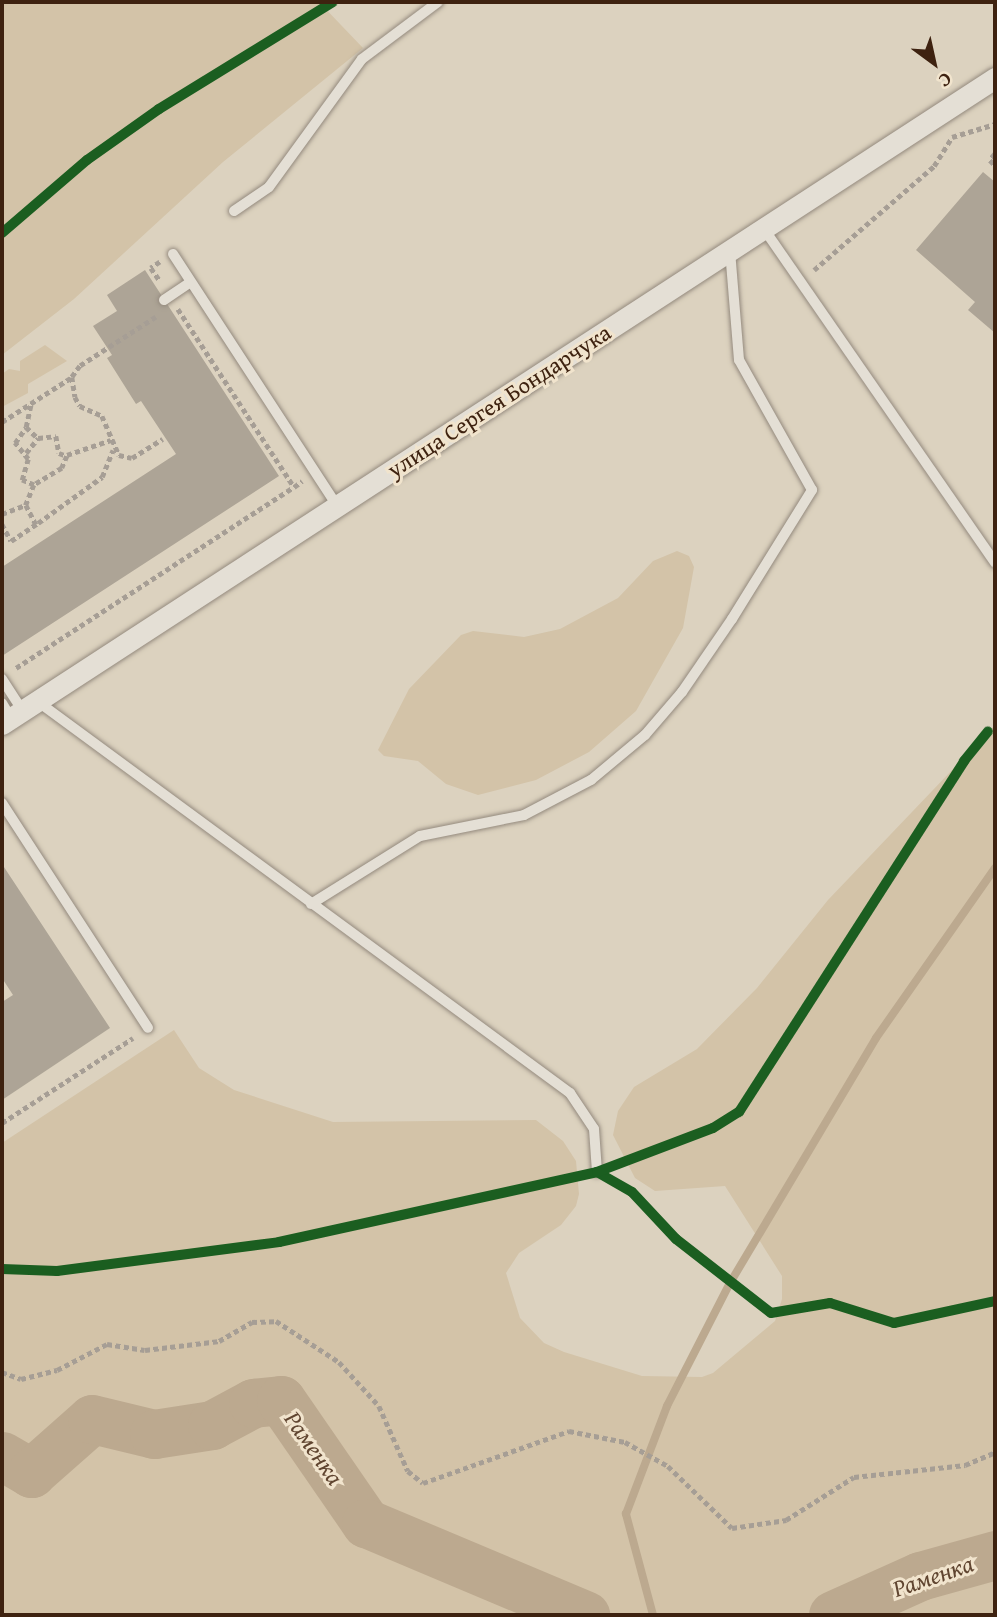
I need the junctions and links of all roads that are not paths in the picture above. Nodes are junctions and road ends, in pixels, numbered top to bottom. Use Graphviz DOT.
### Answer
graph roads {
  1 [pos="438,2"];
  2 [pos="995,78"];
  3 [pos="233,211"];
  4 [pos="764,229"];
  5 [pos="730,250"];
  6 [pos="173,254"];
  7 [pos="191,282"];
  8 [pos="167,298"];
  9 [pos="337,506"];
  10 [pos="995,563"];
  11 [pos="2,679"];
  12 [pos="15,711"];
  13 [pos="2,803"];
  14 [pos="311,904"];
  15 [pos="148,1028"];
  16 [pos="597,1172"];
  1 -- 3 [label="lane"];
  2 -- 4 [label="street, улица Сергея Бондарчука"];
  4 -- 5 [label="street, улица Сергея Бондарчука"];
  4 -- 10 [label="lane"];
  5 -- 9 [label="street, улица Сергея Бондарчука"];
  5 -- 14 [label="lane"];
  6 -- 7 [label="lane"];
  7 -- 8 [label="lane"];
  7 -- 9 [label="lane"];
  9 -- 12 [label="street, улица Сергея Бондарчука"];
  11 -- 12 [label="lane"];
  12 -- 14 [label="lane"];
  13 -- 15 [label="lane"];
  14 -- 16 [label="lane"];
}
